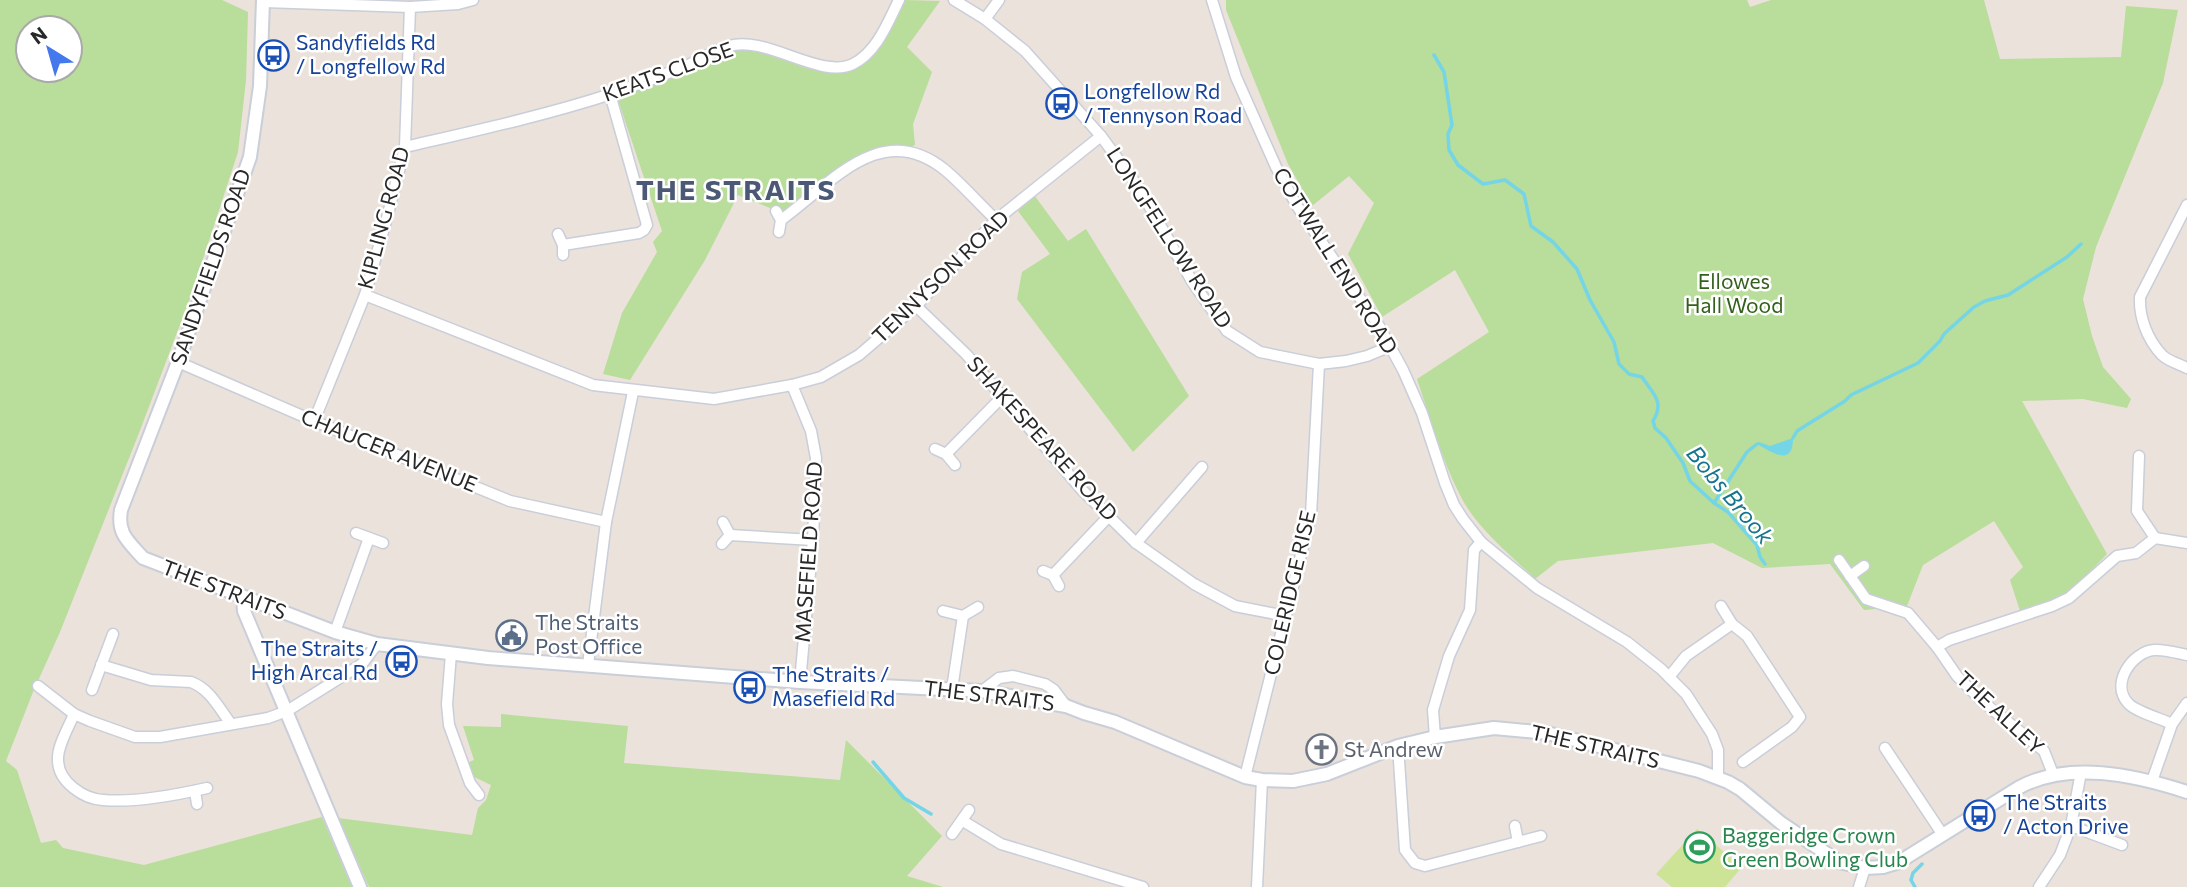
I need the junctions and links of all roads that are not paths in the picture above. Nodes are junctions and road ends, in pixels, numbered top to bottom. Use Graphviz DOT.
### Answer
graph roads {
  1 [pos="473,0"];
  2 [pos="899,0"];
  3 [pos="954,0"];
  4 [pos="999,0"];
  5 [pos="1212,0"];
  6 [pos="263,1"];
  7 [pos="410,7"];
  8 [pos="985,19"];
  9 [pos="610,94"];
  10 [pos="1101,136"];
  11 [pos="405,147"];
  12 [pos="2187,205"];
  13 [pos="996,220"];
  14 [pos="779,232"];
  15 [pos="558,234"];
  16 [pos="365,295"];
  17 [pos="916,306"];
  18 [pos="1391,346"];
  19 [pos="178,362"];
  20 [pos="1320,364"];
  21 [pos="2187,368"];
  22 [pos="792,385"];
  23 [pos="633,392"];
  24 [pos="1003,396"];
  25 [pos="314,421"];
  26 [pos="935,449"];
  27 [pos="946,454"];
  28 [pos="2139,456"];
  29 [pos="955,465"];
  30 [pos="1202,467"];
  31 [pos="1109,516"];
  32 [pos="606,522"];
  33 [pos="723,522"];
  34 [pos="118,526"];
  35 [pos="356,533"];
  36 [pos="730,536"];
  37 [pos="369,538"];
  38 [pos="2155,538"];
  39 [pos="813,540"];
  40 [pos="1481,542"];
  41 [pos="383,543"];
  42 [pos="1136,543"];
  43 [pos="2187,543"];
  44 [pos="722,544"];
  45 [pos="1839,560"];
  46 [pos="1864,566"];
  47 [pos="1850,576"];
  48 [pos="1059,586"];
  49 [pos="243,597"];
  50 [pos="1721,606"];
  51 [pos="978,607"];
  52 [pos="943,611"];
  53 [pos="963,616"];
  54 [pos="1286,616"];
  55 [pos="1732,624"];
  56 [pos="335,632"];
  57 [pos="113,634"];
  58 [pos="377,644"];
  59 [pos="1937,647"];
  60 [pos="451,654"];
  61 [pos="2187,655"];
  62 [pos="101,665"];
  63 [pos="588,665"];
  64 [pos="1669,677"];
  65 [pos="800,682"];
  66 [pos="38,686"];
  67 [pos="92,690"];
  68 [pos="952,690"];
  69 [pos="982,691"];
  70 [pos="2187,703"];
  71 [pos="1066,706"];
  72 [pos="287,711"];
  73 [pos="74,714"];
  74 [pos="231,724"];
  75 [pos="2172,724"];
  76 [pos="1435,737"];
  77 [pos="1398,746"];
  78 [pos="1885,748"];
  79 [pos="1742,762"];
  80 [pos="2081,772"];
  81 [pos="2053,774"];
  82 [pos="1245,777"];
  83 [pos="1718,778"];
  84 [pos="1262,780"];
  85 [pos="2152,781"];
  86 [pos="207,789"];
  87 [pos="195,791"];
  88 [pos="2187,792"];
  89 [pos="478,795"];
  90 [pos="197,804"];
  91 [pos="969,810"];
  92 [pos="963,821"];
  93 [pos="1515,826"];
  94 [pos="2071,826"];
  95 [pos="952,834"];
  96 [pos="1943,835"];
  97 [pos="1541,836"];
  98 [pos="1518,842"];
  99 [pos="2122,845"];
  100 [pos="1865,868"];
  101 [pos="360,887"];
  102 [pos="1143,887"];
  103 [pos="1257,887"];
  104 [pos="1859,887"];
  105 [pos="2039,887"];
  1 -- 7 [label="street"];
  2 -- 9 [label="street, KEATS CLOSE"];
  3 -- 8 [label="street, LONGFELLOW ROAD"];
  4 -- 8 [label="street"];
  5 -- 18 [label="street, COTWALL END ROAD"];
  6 -- 7 [label="street"];
  6 -- 19 [label="street, SANDYFIELDS ROAD"];
  7 -- 11 [label="street, KIPLING ROAD"];
  8 -- 10 [label="street, LONGFELLOW ROAD"];
  9 -- 11 [label="street, KEATS CLOSE"];
  9 -- 15 [label="street"];
  10 -- 13 [label="street, TENNYSON ROAD"];
  10 -- 20 [label="street, LONGFELLOW ROAD"];
  11 -- 16 [label="street, KIPLING ROAD"];
  12 -- 21 [label="street"];
  13 -- 14 [label="street"];
  13 -- 17 [label="street, TENNYSON ROAD"];
  16 -- 23 [label="street, TENNYSON ROAD"];
  16 -- 25 [label="street, KIPLING ROAD"];
  17 -- 22 [label="street, TENNYSON ROAD"];
  17 -- 24 [label="street, SHAKESPEARE ROAD"];
  18 -- 20 [label="street, LONGFELLOW ROAD"];
  18 -- 40 [label="street, COTWALL END ROAD"];
  19 -- 25 [label="street, CHAUCER AVENUE"];
  19 -- 34 [label="street, SANDYFIELDS ROAD"];
  20 -- 54 [label="street, COLERIDGE RISE"];
  22 -- 23 [label="street, TENNYSON ROAD"];
  22 -- 39 [label="street, MASEFIELD ROAD"];
  23 -- 32 [label="street"];
  24 -- 27 [label="street"];
  24 -- 31 [label="street, SHAKESPEARE ROAD"];
  25 -- 32 [label="street, CHAUCER AVENUE"];
  26 -- 27 [label="street"];
  27 -- 29 [label="street"];
  28 -- 38 [label="street"];
  30 -- 42 [label="street"];
  31 -- 42 [label="street, SHAKESPEARE ROAD"];
  31 -- 48 [label="street"];
  32 -- 63 [label="street"];
  33 -- 36 [label="street"];
  34 -- 49 [label="street, THE STRAITS"];
  35 -- 37 [label="street"];
  36 -- 39 [label="street"];
  36 -- 44 [label="street"];
  37 -- 41 [label="street"];
  37 -- 56 [label="street"];
  38 -- 43 [label="street"];
  38 -- 59 [label="street"];
  39 -- 65 [label="street, MASEFIELD ROAD"];
  40 -- 64 [label="street, COTWALL END ROAD"];
  40 -- 76 [label="street"];
  42 -- 54 [label="street, SHAKESPEARE ROAD"];
  45 -- 47 [label="street, THE ALLEY"];
  46 -- 47 [label="street"];
  47 -- 59 [label="street, THE ALLEY"];
  49 -- 56 [label="street, THE STRAITS"];
  49 -- 72 [label="street"];
  50 -- 55 [label="street"];
  51 -- 53 [label="street"];
  52 -- 53 [label="street"];
  53 -- 68 [label="street"];
  54 -- 82 [label="street, COLERIDGE RISE"];
  55 -- 64 [label="street"];
  55 -- 79 [label="street"];
  56 -- 58 [label="street, THE STRAITS"];
  57 -- 62 [label="street"];
  58 -- 60 [label="street, THE STRAITS"];
  58 -- 72 [label="street"];
  59 -- 81 [label="street, THE ALLEY"];
  60 -- 63 [label="street, THE STRAITS"];
  60 -- 89 [label="street"];
  61 -- 75 [label="street"];
  62 -- 67 [label="street"];
  62 -- 74 [label="street"];
  63 -- 65 [label="street, THE STRAITS"];
  64 -- 83 [label="street, COTWALL END ROAD"];
  65 -- 68 [label="street, THE STRAITS"];
  66 -- 73 [label="street"];
  68 -- 69 [label="street, THE STRAITS"];
  69 -- 71 [label="street, THE STRAITS"];
  69 -- 71 [label="street"];
  70 -- 75 [label="street"];
  71 -- 82 [label="street, THE STRAITS"];
  72 -- 74 [label="street"];
  72 -- 101 [label="street"];
  73 -- 74 [label="street"];
  73 -- 87 [label="street"];
  75 -- 85 [label="street"];
  76 -- 77 [label="street, THE STRAITS"];
  76 -- 83 [label="street, THE STRAITS"];
  77 -- 84 [label="street, THE STRAITS"];
  77 -- 98 [label="street"];
  78 -- 96 [label="street"];
  80 -- 81 [label="street"];
  80 -- 85 [label="street"];
  80 -- 94 [label="street"];
  81 -- 96 [label="street"];
  82 -- 84 [label="street, THE STRAITS"];
  83 -- 100 [label="street, THE STRAITS"];
  84 -- 103 [label="street"];
  85 -- 88 [label="street"];
  86 -- 87 [label="street"];
  87 -- 90 [label="street"];
  91 -- 92 [label="street"];
  92 -- 95 [label="street"];
  92 -- 102 [label="street"];
  93 -- 98 [label="street"];
  94 -- 99 [label="street"];
  94 -- 105 [label="street"];
  96 -- 100 [label="street"];
  97 -- 98 [label="street"];
  100 -- 104 [label="street"];
}
